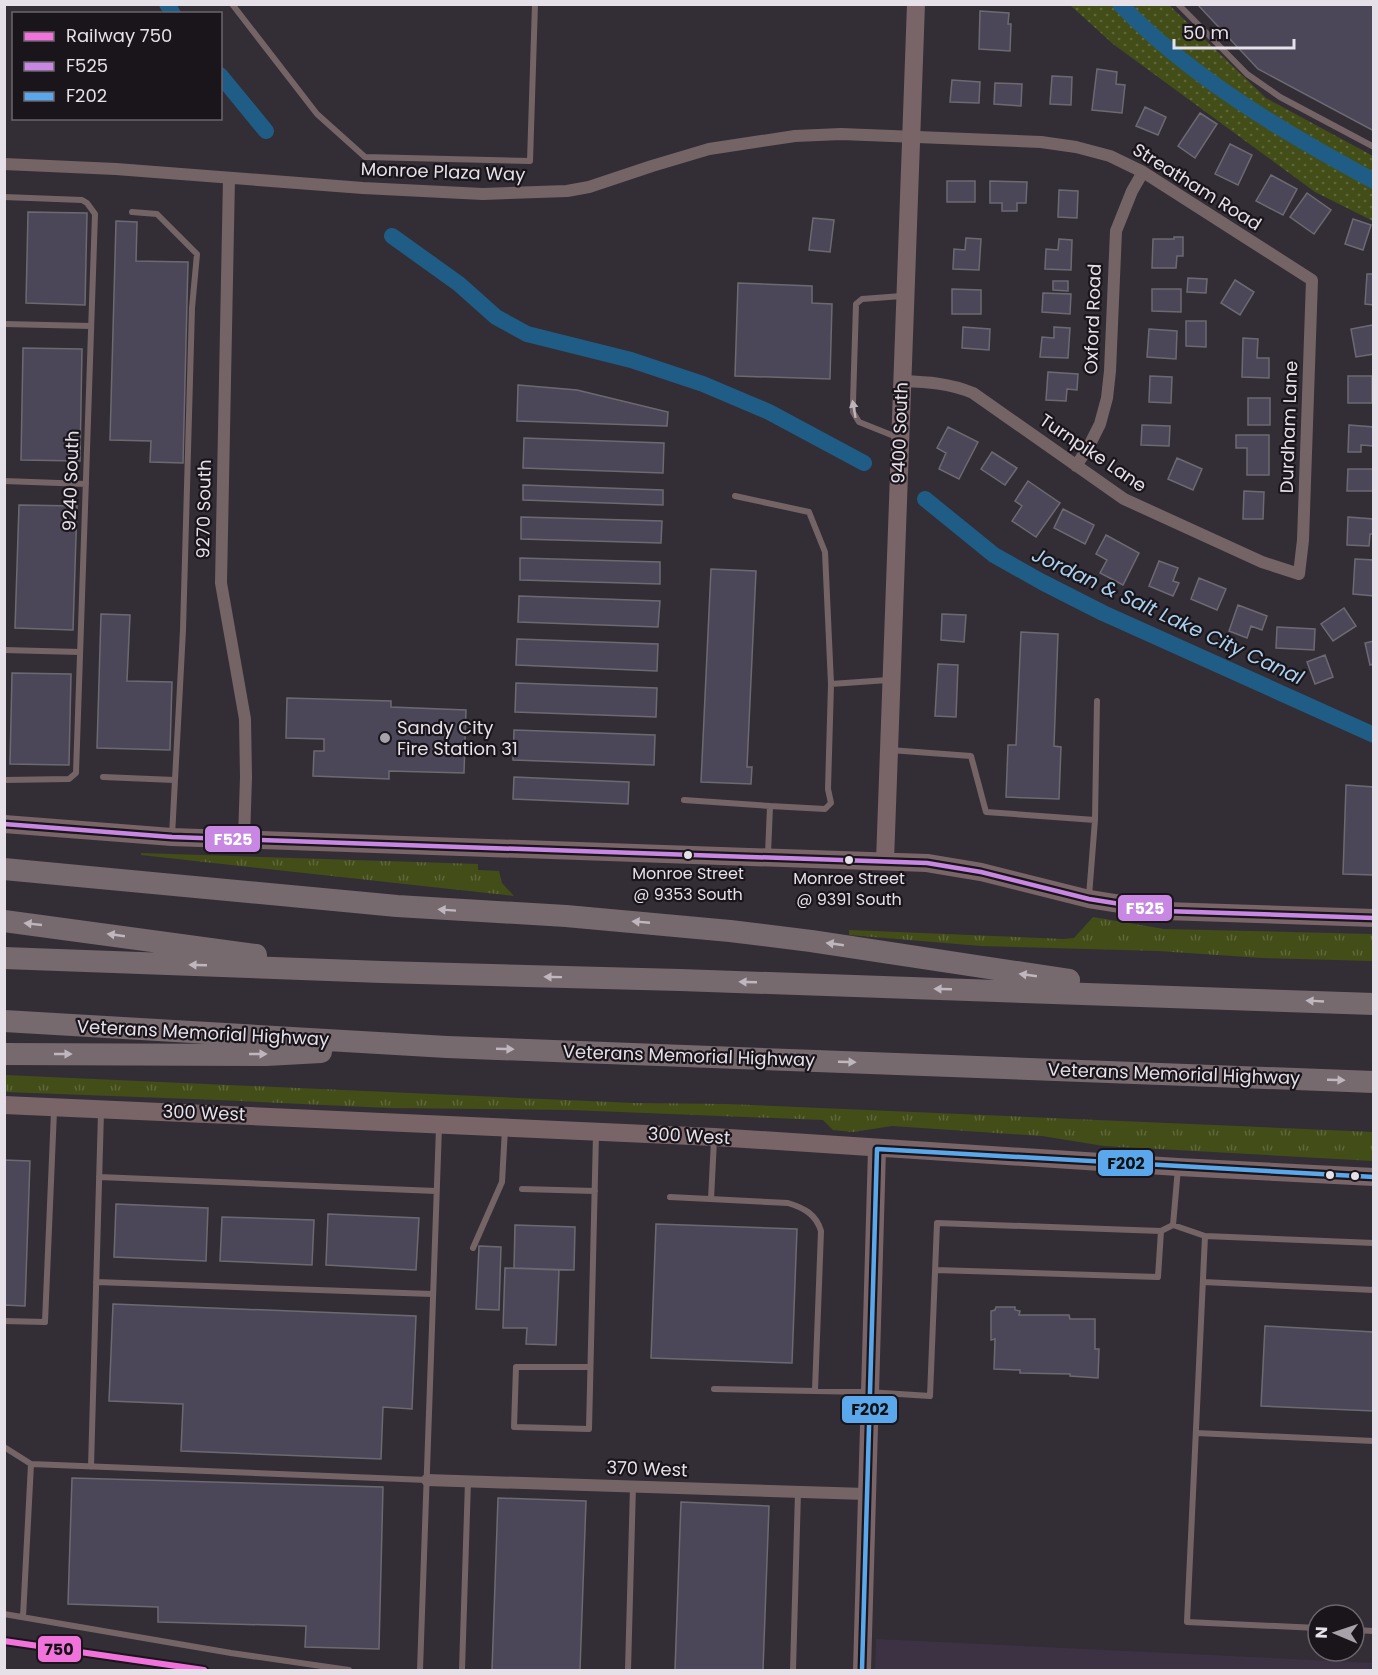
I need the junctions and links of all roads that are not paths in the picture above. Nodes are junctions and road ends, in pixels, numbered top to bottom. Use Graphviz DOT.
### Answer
graph roads {
  1 [pos="232,4"];
  2 [pos="535,4"];
  3 [pos="916,4"];
  4 [pos="1178,4"];
  5 [pos="911,138"];
  6 [pos="1374,147"];
  7 [pos="4,164"];
  8 [pos="1143,172"];
  9 [pos="229,178"];
  10 [pos="4,197"];
  11 [pos="132,212"];
  12 [pos="1312,280"];
  13 [pos="905,296"];
  14 [pos="4,324"];
  15 [pos="91,326"];
  16 [pos="902,381"];
  17 [pos="900,439"];
  18 [pos="1076,466"];
  19 [pos="4,481"];
  20 [pos="86,484"];
  21 [pos="735,496"];
  22 [pos="1299,574"];
  23 [pos="4,650"];
  24 [pos="80,652"];
  25 [pos="891,680"];
  26 [pos="831,684"];
  27 [pos="1097,701"];
  28 [pos="889,750"];
  29 [pos="103,777"];
  30 [pos="4,780"];
  31 [pos="174,780"];
  32 [pos="684,800"];
  33 [pos="770,806"];
  34 [pos="1095,820"];
  35 [pos="4,824"];
  36 [pos="172,837"];
  37 [pos="244,839"];
  38 [pos="768,858"];
  39 [pos="885,861"];
  40 [pos="4,869"];
  41 [pos="1089,899"];
  42 [pos="1374,918"];
  43 [pos="4,921"];
  44 [pos="4,958"];
  45 [pos="382,972"];
  46 [pos="1253,999"];
  47 [pos="1374,1004"];
  48 [pos="4,1021"];
  49 [pos="447,1047"];
  50 [pos="4,1053"];
  51 [pos="1374,1082"];
  52 [pos="4,1106"];
  53 [pos="54,1107"];
  54 [pos="101,1109"];
  55 [pos="439,1124"];
  56 [pos="505,1127"];
  57 [pos="596,1131"];
  58 [pos="714,1137"];
  59 [pos="877,1149"];
  60 [pos="1178,1167"];
  61 [pos="99,1177"];
  62 [pos="1374,1177"];
  63 [pos="522,1189"];
  64 [pos="436,1191"];
  65 [pos="595,1191"];
  66 [pos="670,1197"];
  67 [pos="711,1199"];
  68 [pos="1173,1225"];
  69 [pos="1161,1231"];
  70 [pos="1205,1236"];
  71 [pos="1374,1243"];
  72 [pos="473,1248"];
  73 [pos="935,1270"];
  74 [pos="96,1282"];
  75 [pos="1203,1282"];
  76 [pos="1374,1290"];
  77 [pos="432,1294"];
  78 [pos="4,1321"];
  79 [pos="590,1367"];
  80 [pos="714,1389"];
  81 [pos="815,1390"];
  82 [pos="868,1392"];
  83 [pos="1196,1433"];
  84 [pos="1374,1441"];
  85 [pos="4,1447"];
  86 [pos="31,1464"];
  87 [pos="91,1467"];
  88 [pos="427,1480"];
  89 [pos="468,1480"];
  90 [pos="633,1486"];
  91 [pos="798,1492"];
  92 [pos="866,1494"];
  93 [pos="4,1614"];
  94 [pos="23,1617"];
  95 [pos="1306,1627"];
  96 [pos="349,1671"];
  97 [pos="420,1671"];
  98 [pos="462,1671"];
  99 [pos="628,1671"];
  100 [pos="793,1671"];
  101 [pos="862,1671"];
  1 -- 2 [label="lane"];
  3 -- 5 [label="street, 9400 South"];
  4 -- 6 [label="lane"];
  5 -- 8 [label="street, Streatham Road"];
  5 -- 9 [label="street, Monroe Plaza Way"];
  5 -- 13 [label="street, 9400 South"];
  7 -- 9 [label="street, Monroe Plaza Way"];
  8 -- 12 [label="street, Streatham Road"];
  8 -- 18 [label="street, Oxford Road"];
  9 -- 37 [label="street, 9270 South"];
  10 -- 15 [label="lane, 9240 South"];
  11 -- 31 [label="lane"];
  12 -- 22 [label="street, Durdham Lane"];
  13 -- 16 [label="street, 9400 South"];
  17 -- 13 [label="lane, one-way"];
  14 -- 15 [label="lane"];
  15 -- 20 [label="lane, 9240 South"];
  16 -- 17 [label="street, 9400 South"];
  16 -- 18 [label="street, Turnpike Lane"];
  17 -- 25 [label="street, 9400 South"];
  18 -- 22 [label="street, Turnpike Lane"];
  19 -- 20 [label="lane"];
  20 -- 24 [label="lane, 9240 South"];
  21 -- 26 [label="lane"];
  23 -- 24 [label="lane"];
  24 -- 30 [label="lane, 9240 South"];
  25 -- 26 [label="lane"];
  25 -- 28 [label="street, 9400 South"];
  26 -- 33 [label="lane"];
  27 -- 34 [label="lane"];
  28 -- 34 [label="lane"];
  28 -- 39 [label="street, 9400 South"];
  29 -- 31 [label="lane"];
  31 -- 36 [label="lane"];
  32 -- 33 [label="lane"];
  33 -- 38 [label="lane"];
  34 -- 41 [label="lane"];
  35 -- 36 [label="street"];
  36 -- 37 [label="street"];
  37 -- 38 [label="street"];
  38 -- 39 [label="street"];
  39 -- 41 [label="street"];
  46 -- 40 [label="highway, one-way"];
  41 -- 42 [label="street"];
  45 -- 43 [label="highway, one-way"];
  45 -- 44 [label="highway, one-way"];
  46 -- 45 [label="highway, one-way"];
  47 -- 46 [label="highway, one-way"];
  48 -- 49 [label="highway, Veterans Memorial Highway"];
  50 -- 49 [label="highway, one-way"];
  49 -- 51 [label="highway, Veterans Memorial Highway, one-way"];
  52 -- 53 [label="street, 300 West"];
  53 -- 54 [label="street, 300 West"];
  53 -- 78 [label="lane"];
  54 -- 55 [label="street, 300 West"];
  54 -- 61 [label="lane"];
  55 -- 56 [label="street, 300 West"];
  55 -- 64 [label="lane"];
  56 -- 57 [label="street, 300 West"];
  56 -- 72 [label="lane"];
  57 -- 58 [label="street, 300 West"];
  57 -- 65 [label="lane"];
  58 -- 59 [label="street, 300 West"];
  58 -- 67 [label="lane"];
  59 -- 60 [label="street, 300 West"];
  59 -- 82 [label="street"];
  60 -- 62 [label="street, 300 West"];
  60 -- 68 [label="lane"];
  61 -- 64 [label="lane"];
  61 -- 74 [label="lane"];
  63 -- 65 [label="lane"];
  64 -- 77 [label="lane"];
  65 -- 79 [label="lane"];
  66 -- 67 [label="lane"];
  67 -- 81 [label="lane"];
  68 -- 69 [label="lane"];
  68 -- 70 [label="lane"];
  69 -- 73 [label="lane"];
  69 -- 73 [label="lane"];
  70 -- 71 [label="lane"];
  70 -- 75 [label="lane"];
  73 -- 82 [label="lane"];
  74 -- 77 [label="lane"];
  74 -- 87 [label="lane"];
  75 -- 76 [label="lane"];
  75 -- 83 [label="lane"];
  77 -- 88 [label="lane"];
  79 -- 79 [label="lane"];
  80 -- 81 [label="lane"];
  81 -- 82 [label="lane"];
  82 -- 92 [label="street"];
  83 -- 84 [label="lane"];
  83 -- 95 [label="lane"];
  85 -- 86 [label="lane"];
  86 -- 87 [label="lane"];
  86 -- 94 [label="lane"];
  87 -- 88 [label="lane"];
  88 -- 89 [label="street, 370 West"];
  88 -- 97 [label="lane"];
  89 -- 90 [label="street, 370 West"];
  89 -- 98 [label="lane"];
  90 -- 91 [label="street, 370 West"];
  90 -- 99 [label="lane"];
  91 -- 92 [label="street, 370 West"];
  91 -- 100 [label="lane"];
  92 -- 101 [label="street"];
  93 -- 94 [label="lane"];
  94 -- 96 [label="lane"];
}
